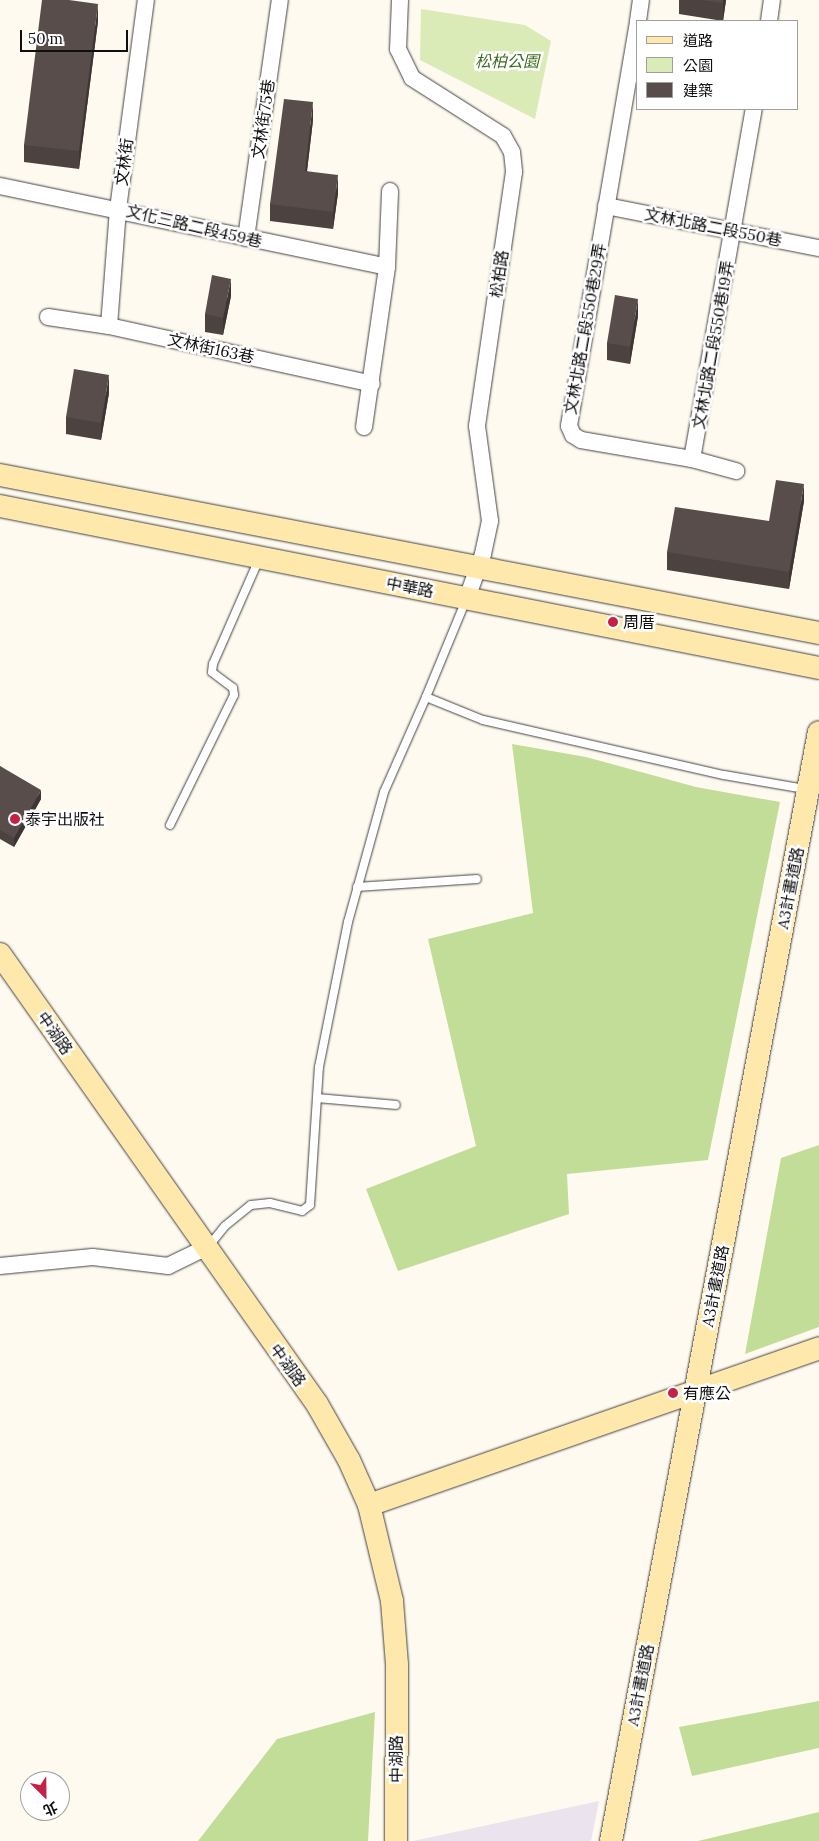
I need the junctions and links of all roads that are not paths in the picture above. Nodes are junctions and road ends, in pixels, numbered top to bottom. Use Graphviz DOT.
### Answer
graph roads {
  1 [pos="146,0"];
  2 [pos="280,0"];
  3 [pos="400,0"];
  4 [pos="642,0"];
  5 [pos="772,0"];
  6 [pos="638,20"];
  7 [pos="769,20"];
  8 [pos="636,34"];
  9 [pos="754,110"];
  10 [pos="0,186"];
  11 [pos="390,191"];
  12 [pos="606,206"];
  13 [pos="118,209"];
  14 [pos="733,231"];
  15 [pos="246,238"];
  16 [pos="819,248"];
  17 [pos="387,267"];
  18 [pos="48,316"];
  19 [pos="109,326"];
  20 [pos="372,384"];
  21 [pos="364,427"];
  22 [pos="692,460"];
  23 [pos="736,471"];
  24 [pos="0,475"];
  25 [pos="0,506"];
  26 [pos="260,557"];
  27 [pos="477,567"];
  28 [pos="467,598"];
  29 [pos="819,632"];
  30 [pos="819,668"];
  31 [pos="426,697"];
  32 [pos="819,732"];
  33 [pos="814,790"];
  34 [pos="170,825"];
  35 [pos="477,879"];
  36 [pos="357,887"];
  37 [pos="0,954"];
  38 [pos="318,1098"];
  39 [pos="396,1105"];
  40 [pos="206,1248"];
  41 [pos="0,1266"];
  42 [pos="819,1348"];
  43 [pos="695,1391"];
  44 [pos="369,1505"];
  45 [pos="396,1841"];
  46 [pos="611,1841"];
  1 -- 13 [label="street, 文林街"];
  2 -- 15 [label="street, 文林街75巷"];
  3 -- 27 [label="street, 松柏路"];
  4 -- 6 [label="street"];
  5 -- 7 [label="street"];
  8 -- 12 [label="street"];
  9 -- 14 [label="street, 文林北路二段550巷19弄"];
  10 -- 13 [label="street, 文化三路二段459巷"];
  11 -- 17 [label="street"];
  12 -- 14 [label="street, 文林北路二段550巷"];
  12 -- 22 [label="street, 文林北路二段550巷29弄"];
  13 -- 15 [label="street, 文化三路二段459巷"];
  13 -- 19 [label="street, 文林街"];
  14 -- 16 [label="street, 文林北路二段550巷"];
  14 -- 22 [label="street, 文林北路二段550巷19弄"];
  15 -- 17 [label="street, 文化三路二段459巷"];
  17 -- 20 [label="street"];
  18 -- 19 [label="street, 文林街163巷"];
  19 -- 20 [label="street, 文林街163巷"];
  20 -- 21 [label="street"];
  22 -- 23 [label="street, 文林北路二段550巷29弄"];
  24 -- 27 [label="street, 中華路"];
  25 -- 26 [label="street, 中華路"];
  26 -- 28 [label="street, 中華路"];
  26 -- 34 [label="lane"];
  27 -- 28 [label="street, 松柏路"];
  27 -- 29 [label="street, 中華路"];
  28 -- 30 [label="street, 中華路"];
  28 -- 31 [label="lane"];
  31 -- 33 [label="lane"];
  31 -- 36 [label="lane"];
  32 -- 33 [label="street, A3計畫道路"];
  33 -- 43 [label="street, A3計畫道路"];
  35 -- 36 [label="lane"];
  36 -- 38 [label="lane"];
  37 -- 40 [label="street, 中湖路"];
  38 -- 39 [label="lane"];
  38 -- 40 [label="lane"];
  40 -- 41 [label="street"];
  40 -- 44 [label="street, 中湖路"];
  42 -- 43 [label="street"];
  43 -- 44 [label="street"];
  43 -- 46 [label="street, A3計畫道路"];
  44 -- 45 [label="street, 中湖路"];
}
